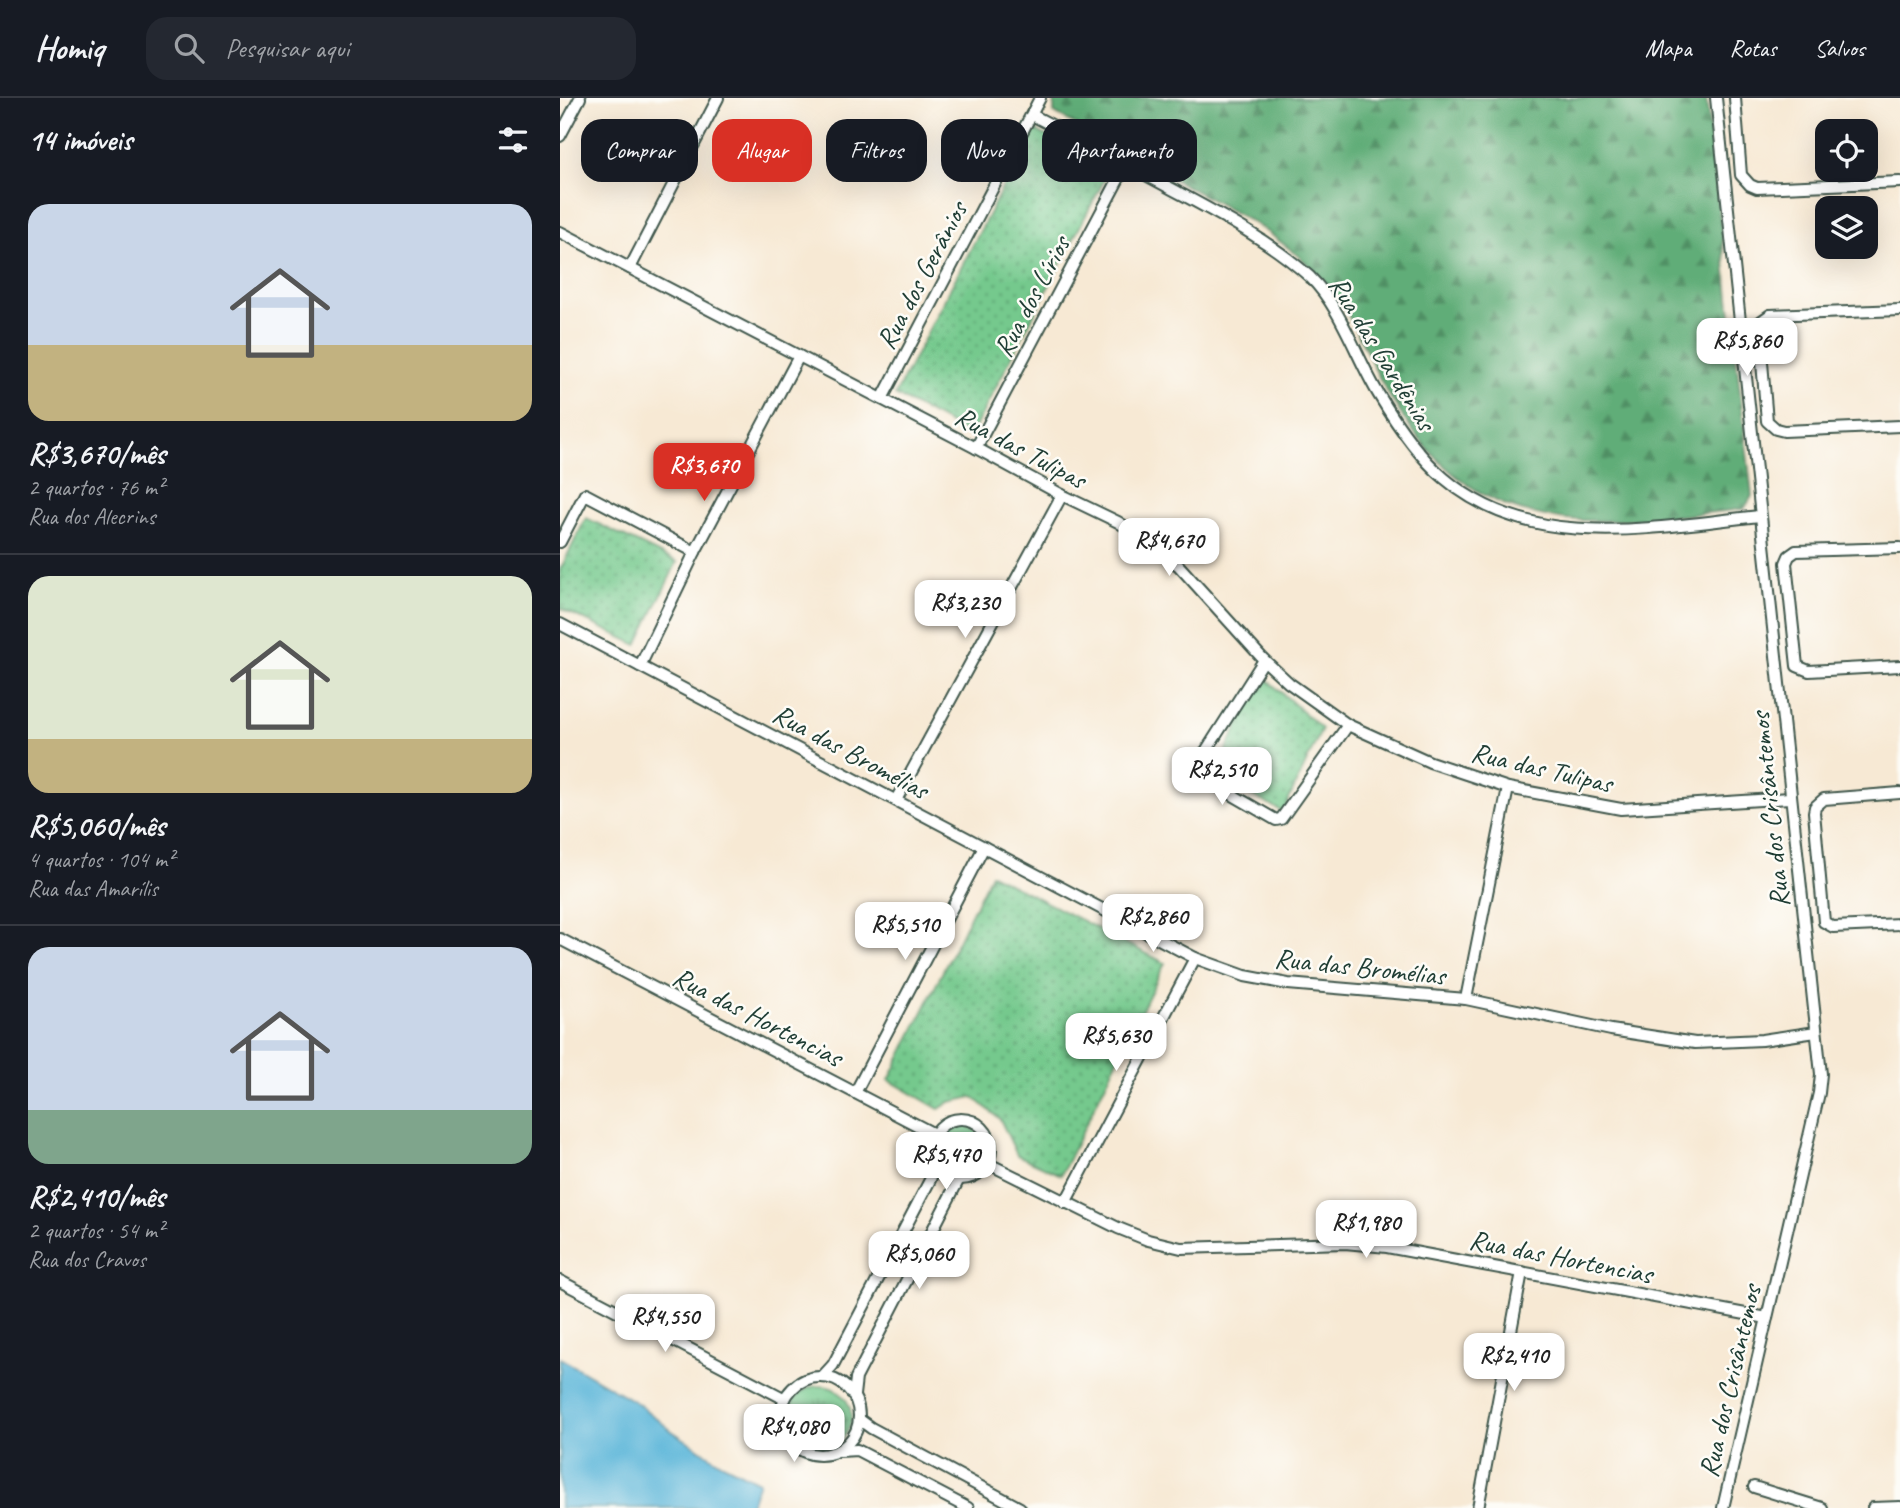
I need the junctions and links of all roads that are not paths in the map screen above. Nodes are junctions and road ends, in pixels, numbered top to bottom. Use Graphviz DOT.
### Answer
graph roads {
  1 [pos="579,98"];
  2 [pos="718,98"];
  3 [pos="1040,98"];
  4 [pos="1716,98"];
  5 [pos="1735,98"];
  6 [pos="1032,114"];
  7 [pos="1042,119"];
  8 [pos="560,136"];
  9 [pos="1117,182"];
  10 [pos="1158,182"];
  11 [pos="1900,182"];
  12 [pos="560,232"];
  13 [pos="630,268"];
  14 [pos="1900,310"];
  15 [pos="799,356"];
  16 [pos="881,399"];
  17 [pos="1900,426"];
  18 [pos="976,448"];
  19 [pos="1062,495"];
  20 [pos="1759,516"];
  21 [pos="560,542"];
  22 [pos="1900,548"];
  23 [pos="695,552"];
  24 [pos="560,624"];
  25 [pos="1264,660"];
  26 [pos="640,666"];
  27 [pos="1900,666"];
  28 [pos="1348,725"];
  29 [pos="1508,788"];
  30 [pos="1900,793"];
  31 [pos="1790,798"];
  32 [pos="896,800"];
  33 [pos="984,847"];
  34 [pos="1900,924"];
  35 [pos="560,939"];
  36 [pos="1195,958"];
  37 [pos="1466,999"];
  38 [pos="1816,1032"];
  39 [pos="855,1093"];
  40 [pos="934,1134"];
  41 [pos="987,1163"];
  42 [pos="935,1165"];
  43 [pos="959,1179"];
  44 [pos="1065,1203"];
  45 [pos="1521,1272"];
  46 [pos="560,1281"];
  47 [pos="1767,1318"];
  48 [pos="822,1377"];
  49 [pos="854,1395"];
  50 [pos="785,1399"];
  51 [pos="860,1420"];
  52 [pos="840,1451"];
  53 [pos="1754,1487"];
  54 [pos="1900,1507"];
  55 [pos="968,1508"];
  56 [pos="1020,1508"];
  57 [pos="1478,1508"];
  58 [pos="1723,1508"];
  59 [pos="1822,1508"];
  60 [pos="1873,1508"];
  1 -- 8 [label="street"];
  2 -- 13 [label="street"];
  3 -- 6 [label="street, Rua dos Gerânios"];
  4 -- 20 [label="street, Rua dos Crisântemos"];
  5 -- 11 [label="street"];
  6 -- 7 [label="street, Rua das Gardênias"];
  6 -- 16 [label="street, Rua dos Gerânios"];
  9 -- 18 [label="street, Rua dos Lírios"];
  10 -- 20 [label="street, Rua das Gardênias"];
  12 -- 13 [label="street, Rua das Tulipas"];
  13 -- 15 [label="street, Rua das Tulipas"];
  14 -- 17 [label="street"];
  15 -- 16 [label="street, Rua das Tulipas"];
  15 -- 23 [label="street"];
  16 -- 18 [label="street, Rua das Tulipas"];
  18 -- 19 [label="street, Rua das Tulipas"];
  19 -- 25 [label="street, Rua das Tulipas"];
  19 -- 32 [label="street"];
  20 -- 31 [label="street, Rua dos Crisântemos"];
  21 -- 23 [label="street"];
  22 -- 27 [label="street"];
  23 -- 26 [label="street"];
  24 -- 26 [label="street, Rua das Bromélias"];
  25 -- 28 [label="street, Rua das Tulipas"];
  25 -- 28 [label="street"];
  26 -- 32 [label="street, Rua das Bromélias"];
  28 -- 29 [label="street, Rua das Tulipas"];
  29 -- 31 [label="street, Rua das Tulipas"];
  29 -- 37 [label="street"];
  30 -- 34 [label="street"];
  31 -- 38 [label="street, Rua dos Crisântemos"];
  32 -- 33 [label="street, Rua das Bromélias"];
  33 -- 36 [label="street, Rua das Bromélias"];
  33 -- 39 [label="street"];
  35 -- 39 [label="street, Rua das Hortencias"];
  36 -- 37 [label="street, Rua das Bromélias"];
  36 -- 44 [label="street"];
  37 -- 38 [label="street, Rua das Bromélias"];
  38 -- 47 [label="street, Rua dos Crisântemos"];
  39 -- 40 [label="street, Rua das Hortencias"];
  40 -- 41 [label="street"];
  40 -- 42 [label="street"];
  41 -- 43 [label="street"];
  41 -- 44 [label="street, Rua das Hortencias"];
  42 -- 43 [label="street"];
  42 -- 48 [label="street"];
  43 -- 49 [label="street"];
  44 -- 45 [label="street, Rua das Hortencias"];
  45 -- 47 [label="street, Rua das Hortencias"];
  45 -- 57 [label="street"];
  46 -- 50 [label="street"];
  47 -- 58 [label="street, Rua dos Crisântemos"];
  48 -- 49 [label="street"];
  48 -- 50 [label="street"];
  49 -- 51 [label="street"];
  50 -- 52 [label="street"];
  51 -- 52 [label="street"];
  51 -- 56 [label="street"];
  52 -- 55 [label="street"];
  53 -- 59 [label="street"];
  54 -- 60 [label="street"];
}
